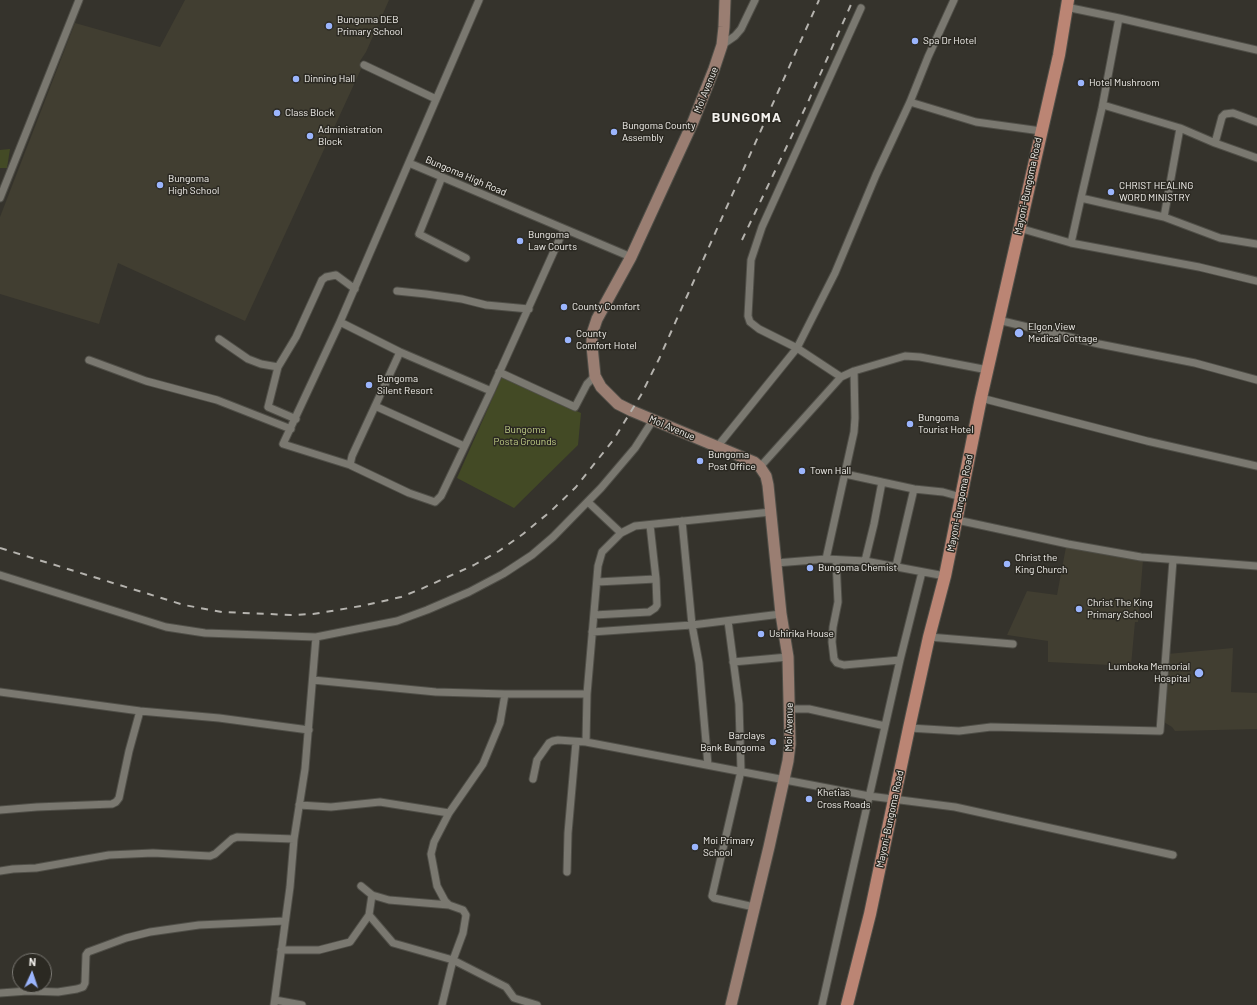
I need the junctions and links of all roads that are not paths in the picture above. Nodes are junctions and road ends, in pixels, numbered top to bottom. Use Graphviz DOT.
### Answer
graph roads {
  1 [pos="79,0"];
  2 [pos="479,0"];
  3 [pos="725,0"];
  4 [pos="755,0"];
  5 [pos="954,0"];
  6 [pos="1067,4"];
  7 [pos="861,8"];
  8 [pos="1119,18"];
  9 [pos="722,46"];
  10 [pos="1257,50"];
  11 [pos="364,64"];
  12 [pos="436,99"];
  13 [pos="910,102"];
  14 [pos="1103,105"];
  15 [pos="1257,122"];
  16 [pos="1180,128"];
  17 [pos="1040,131"];
  18 [pos="1215,144"];
  19 [pos="1257,158"];
  20 [pos="409,163"];
  21 [pos="442,177"];
  22 [pos="0,198"];
  23 [pos="1081,198"];
  24 [pos="1164,217"];
  25 [pos="1020,228"];
  26 [pos="564,229"];
  27 [pos="1071,243"];
  28 [pos="1257,244"];
  29 [pos="631,257"];
  30 [pos="466,258"];
  31 [pos="1257,281"];
  32 [pos="355,289"];
  33 [pos="397,291"];
  34 [pos="529,309"];
  35 [pos="998,320"];
  36 [pos="340,322"];
  37 [pos="219,339"];
  38 [pos="797,348"];
  39 [pos="400,352"];
  40 [pos="89,360"];
  41 [pos="278,367"];
  42 [pos="988,370"];
  43 [pos="854,371"];
  44 [pos="499,372"];
  45 [pos="595,376"];
  46 [pos="841,377"];
  47 [pos="1257,380"];
  48 [pos="491,391"];
  49 [pos="981,398"];
  50 [pos="375,406"];
  51 [pos="296,419"];
  52 [pos="653,420"];
  53 [pos="291,429"];
  54 [pos="464,446"];
  55 [pos="717,446"];
  56 [pos="350,465"];
  57 [pos="1257,466"];
  58 [pos="760,467"];
  59 [pos="845,474"];
  60 [pos="882,482"];
  61 [pos="914,489"];
  62 [pos="961,496"];
  63 [pos="588,502"];
  64 [pos="771,512"];
  65 [pos="957,520"];
  66 [pos="682,521"];
  67 [pos="650,525"];
  68 [pos="621,533"];
  69 [pos="826,559"];
  70 [pos="836,560"];
  71 [pos="1172,560"];
  72 [pos="865,561"];
  73 [pos="776,563"];
  74 [pos="896,566"];
  75 [pos="1257,566"];
  76 [pos="922,572"];
  77 [pos="0,575"];
  78 [pos="945,576"];
  79 [pos="656,579"];
  80 [pos="597,582"];
  81 [pos="781,614"];
  82 [pos="594,615"];
  83 [pos="728,621"];
  84 [pos="692,625"];
  85 [pos="592,632"];
  86 [pos="316,637"];
  87 [pos="929,637"];
  88 [pos="1013,644"];
  89 [pos="788,657"];
  90 [pos="900,660"];
  91 [pos="733,662"];
  92 [pos="313,680"];
  93 [pos="0,692"];
  94 [pos="506,694"];
  95 [pos="588,694"];
  96 [pos="790,709"];
  97 [pos="140,712"];
  98 [pos="885,726"];
  99 [pos="909,728"];
  100 [pos="309,730"];
  101 [pos="576,742"];
  102 [pos="586,742"];
  103 [pos="708,765"];
  104 [pos="741,771"];
  105 [pos="533,779"];
  106 [pos="784,779"];
  107 [pos="869,796"];
  108 [pos="895,799"];
  109 [pos="299,805"];
  110 [pos="0,810"];
  111 [pos="449,812"];
  112 [pos="294,839"];
  113 [pos="1173,856"];
  114 [pos="0,871"];
  115 [pos="567,872"];
  116 [pos="360,886"];
  117 [pos="372,895"];
  118 [pos="449,905"];
  119 [pos="754,907"];
  120 [pos="369,916"];
  121 [pos="285,921"];
  122 [pos="281,950"];
  123 [pos="453,960"];
  124 [pos="0,993"];
  125 [pos="274,1002"];
  126 [pos="302,1005"];
  127 [pos="442,1005"];
  128 [pos="537,1005"];
  129 [pos="731,1005"];
  130 [pos="822,1005"];
  131 [pos="847,1005"];
  1 -- 22 [label="street"];
  2 -- 12 [label="street, Bungoma High Road"];
  3 -- 9 [label="street, Moi Avenue"];
  4 -- 9 [label="street"];
  5 -- 13 [label="street"];
  6 -- 8 [label="street"];
  6 -- 17 [label="main road, Mayoni-Bungoma Road"];
  7 -- 38 [label="street"];
  8 -- 10 [label="street"];
  8 -- 14 [label="street"];
  9 -- 29 [label="street, Moi Avenue"];
  11 -- 12 [label="street"];
  12 -- 20 [label="street, Bungoma High Road"];
  13 -- 17 [label="street"];
  13 -- 38 [label="street"];
  14 -- 16 [label="street"];
  14 -- 23 [label="street"];
  15 -- 18 [label="street"];
  16 -- 18 [label="street"];
  16 -- 24 [label="street"];
  17 -- 25 [label="main road, Mayoni-Bungoma Road"];
  18 -- 19 [label="street"];
  20 -- 21 [label="street, Bungoma High Road"];
  20 -- 32 [label="street"];
  21 -- 26 [label="street, Bungoma High Road"];
  21 -- 30 [label="street"];
  23 -- 24 [label="street"];
  23 -- 27 [label="street"];
  24 -- 28 [label="street"];
  25 -- 27 [label="street"];
  25 -- 35 [label="main road, Mayoni-Bungoma Road"];
  26 -- 29 [label="street, Bungoma High Road"];
  26 -- 34 [label="street"];
  27 -- 31 [label="street"];
  29 -- 45 [label="street, Moi Avenue"];
  32 -- 36 [label="street"];
  32 -- 41 [label="street"];
  33 -- 34 [label="street"];
  34 -- 44 [label="street"];
  35 -- 42 [label="main road, Mayoni-Bungoma Road"];
  35 -- 47 [label="street"];
  36 -- 39 [label="street"];
  36 -- 51 [label="street"];
  37 -- 41 [label="street"];
  38 -- 46 [label="street"];
  38 -- 55 [label="street"];
  39 -- 48 [label="street"];
  39 -- 50 [label="street"];
  40 -- 53 [label="street"];
  41 -- 51 [label="street"];
  42 -- 43 [label="street"];
  42 -- 49 [label="main road, Mayoni-Bungoma Road"];
  43 -- 46 [label="street"];
  43 -- 59 [label="street"];
  44 -- 45 [label="street"];
  44 -- 48 [label="street"];
  45 -- 52 [label="street, Moi Avenue"];
  46 -- 58 [label="street"];
  48 -- 54 [label="street"];
  49 -- 57 [label="street"];
  49 -- 62 [label="main road, Mayoni-Bungoma Road"];
  50 -- 54 [label="street"];
  50 -- 56 [label="street"];
  51 -- 53 [label="street"];
  52 -- 55 [label="street, Moi Avenue"];
  52 -- 63 [label="street"];
  53 -- 56 [label="street"];
  54 -- 56 [label="street"];
  55 -- 58 [label="street, Moi Avenue"];
  58 -- 64 [label="street, Moi Avenue"];
  59 -- 60 [label="street"];
  59 -- 69 [label="street"];
  60 -- 61 [label="street"];
  60 -- 72 [label="street"];
  61 -- 62 [label="street"];
  61 -- 74 [label="street"];
  62 -- 65 [label="main road, Mayoni-Bungoma Road"];
  63 -- 68 [label="street"];
  63 -- 86 [label="street"];
  64 -- 66 [label="street"];
  64 -- 73 [label="street, Moi Avenue"];
  65 -- 71 [label="street"];
  65 -- 78 [label="main road, Mayoni-Bungoma Road"];
  66 -- 67 [label="street"];
  66 -- 84 [label="street"];
  67 -- 68 [label="street"];
  67 -- 79 [label="street"];
  68 -- 80 [label="street"];
  69 -- 70 [label="street"];
  69 -- 73 [label="street"];
  70 -- 72 [label="street"];
  70 -- 90 [label="street"];
  71 -- 75 [label="street"];
  71 -- 99 [label="street"];
  72 -- 74 [label="street"];
  73 -- 81 [label="street, Moi Avenue"];
  74 -- 76 [label="street"];
  76 -- 78 [label="street"];
  76 -- 90 [label="street"];
  77 -- 86 [label="street"];
  78 -- 87 [label="main road, Mayoni-Bungoma Road"];
  79 -- 80 [label="street"];
  79 -- 82 [label="street"];
  80 -- 82 [label="street"];
  81 -- 83 [label="street"];
  81 -- 89 [label="street, Moi Avenue"];
  82 -- 85 [label="street"];
  83 -- 84 [label="street"];
  83 -- 91 [label="street"];
  84 -- 85 [label="street"];
  84 -- 103 [label="street"];
  85 -- 95 [label="street"];
  86 -- 92 [label="street"];
  87 -- 88 [label="street"];
  87 -- 99 [label="main road, Mayoni-Bungoma Road"];
  89 -- 91 [label="street"];
  89 -- 96 [label="street, Moi Avenue"];
  90 -- 98 [label="street"];
  91 -- 104 [label="street"];
  92 -- 94 [label="street"];
  92 -- 100 [label="street"];
  93 -- 97 [label="street"];
  94 -- 95 [label="street"];
  94 -- 111 [label="street"];
  95 -- 102 [label="street"];
  96 -- 98 [label="street"];
  96 -- 106 [label="street, Moi Avenue"];
  97 -- 100 [label="street"];
  97 -- 110 [label="street"];
  98 -- 107 [label="street"];
  99 -- 108 [label="main road, Mayoni-Bungoma Road"];
  100 -- 109 [label="street"];
  101 -- 102 [label="street"];
  101 -- 105 [label="street"];
  101 -- 115 [label="street"];
  102 -- 103 [label="street"];
  103 -- 104 [label="street"];
  104 -- 106 [label="street"];
  104 -- 119 [label="street"];
  106 -- 107 [label="street"];
  106 -- 119 [label="street, Moi Avenue"];
  107 -- 108 [label="street"];
  107 -- 130 [label="street"];
  108 -- 113 [label="street"];
  108 -- 131 [label="main road, Mayoni-Bungoma Road"];
  109 -- 111 [label="street"];
  109 -- 112 [label="street"];
  111 -- 118 [label="street"];
  112 -- 114 [label="street"];
  112 -- 121 [label="street"];
  116 -- 117 [label="street"];
  117 -- 118 [label="street"];
  117 -- 120 [label="street"];
  118 -- 123 [label="street"];
  119 -- 129 [label="street, Moi Avenue"];
  120 -- 122 [label="street"];
  120 -- 123 [label="street"];
  121 -- 122 [label="street"];
  121 -- 124 [label="street"];
  122 -- 125 [label="street"];
  123 -- 127 [label="street"];
  123 -- 128 [label="street"];
  125 -- 126 [label="street"];
}
